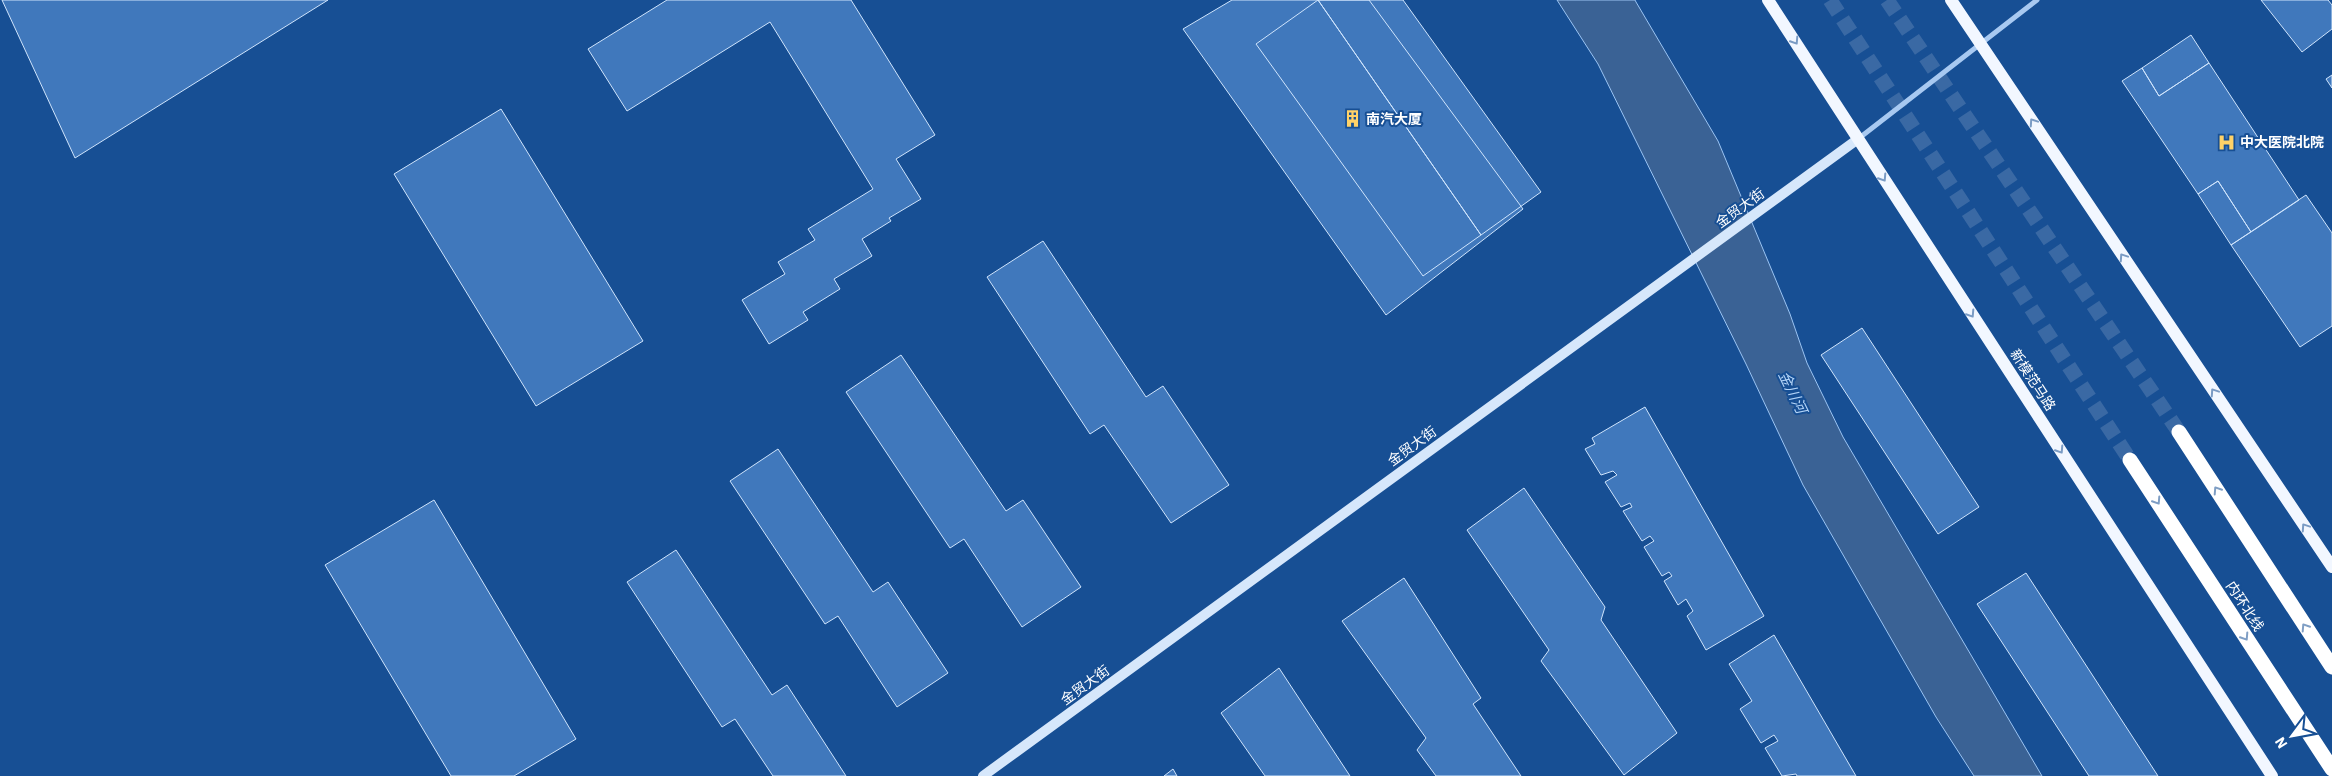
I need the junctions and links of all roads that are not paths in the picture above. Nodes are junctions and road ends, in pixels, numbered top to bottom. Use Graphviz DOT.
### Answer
graph roads {
  1 [pos="1768,0"];
  2 [pos="1951,0"];
  3 [pos="2037,0"];
  4 [pos="1980,45"];
  5 [pos="1858,139"];
  6 [pos="2179,432"];
  7 [pos="2130,460"];
  8 [pos="2332,567"];
  9 [pos="2332,667"];
  10 [pos="2332,770"];
  11 [pos="983,776"];
  12 [pos="2272,776"];
  1 -- 5 [label="main road, 新模范马路, one-way"];
  2 -- 4 [label="main road"];
  3 -- 4 [label="street"];
  4 -- 5 [label="street"];
  8 -- 4 [label="main road, one-way"];
  5 -- 11 [label="street, 金贸大街"];
  5 -- 12 [label="main road, 新模范马路, one-way"];
  9 -- 6 [label="highway, one-way"];
  7 -- 10 [label="highway, 内环北线, one-way"];
}
